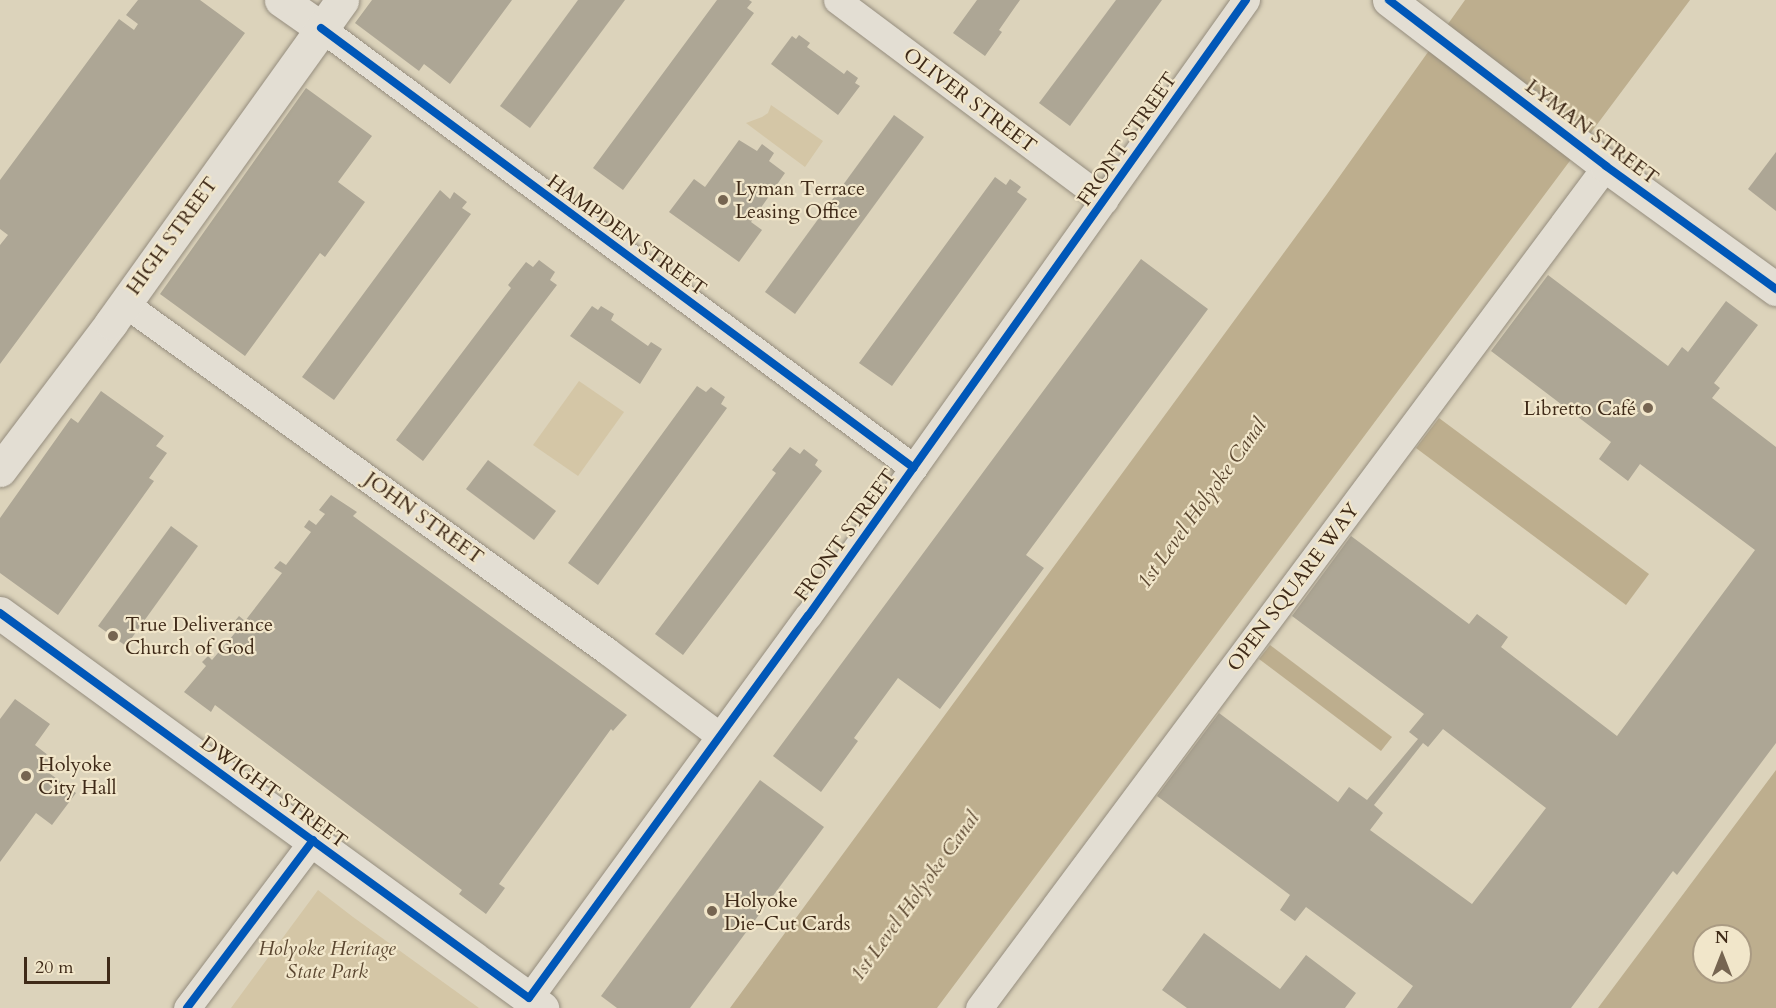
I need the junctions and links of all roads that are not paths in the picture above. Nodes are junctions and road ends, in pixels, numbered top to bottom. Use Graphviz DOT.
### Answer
graph roads {
  1 [pos="281,0"];
  2 [pos="342,0"];
  3 [pos="837,0"];
  4 [pos="1246,0"];
  5 [pos="1389,0"];
  6 [pos="321,28"];
  7 [pos="1597,158"];
  8 [pos="1104,200"];
  9 [pos="1776,289"];
  10 [pos="124,303"];
  11 [pos="914,468"];
  12 [pos="0,470"];
  13 [pos="0,613"];
  14 [pos="720,736"];
  15 [pos="313,840"];
  16 [pos="535,1003"];
  17 [pos="187,1008"];
  18 [pos="979,1008"];
  1 -- 6 [label="main road, HAMPDEN STREET"];
  2 -- 6 [label="main road, HIGH STREET"];
  3 -- 8 [label="street, OLIVER STREET"];
  4 -- 8 [label="street, FRONT STREET"];
  5 -- 7 [label="main road, LYMAN STREET"];
  6 -- 10 [label="main road, HIGH STREET"];
  6 -- 11 [label="street, HAMPDEN STREET"];
  7 -- 9 [label="main road, LYMAN STREET"];
  7 -- 18 [label="street, OPEN SQUARE WAY"];
  8 -- 11 [label="street, FRONT STREET"];
  10 -- 12 [label="main road, HIGH STREET"];
  10 -- 14 [label="street, JOHN STREET"];
  11 -- 14 [label="street, FRONT STREET"];
  13 -- 15 [label="main road, DWIGHT STREET"];
  14 -- 16 [label="street, FRONT STREET"];
  15 -- 16 [label="main road, DWIGHT STREET"];
  15 -- 17 [label="street"];
}
